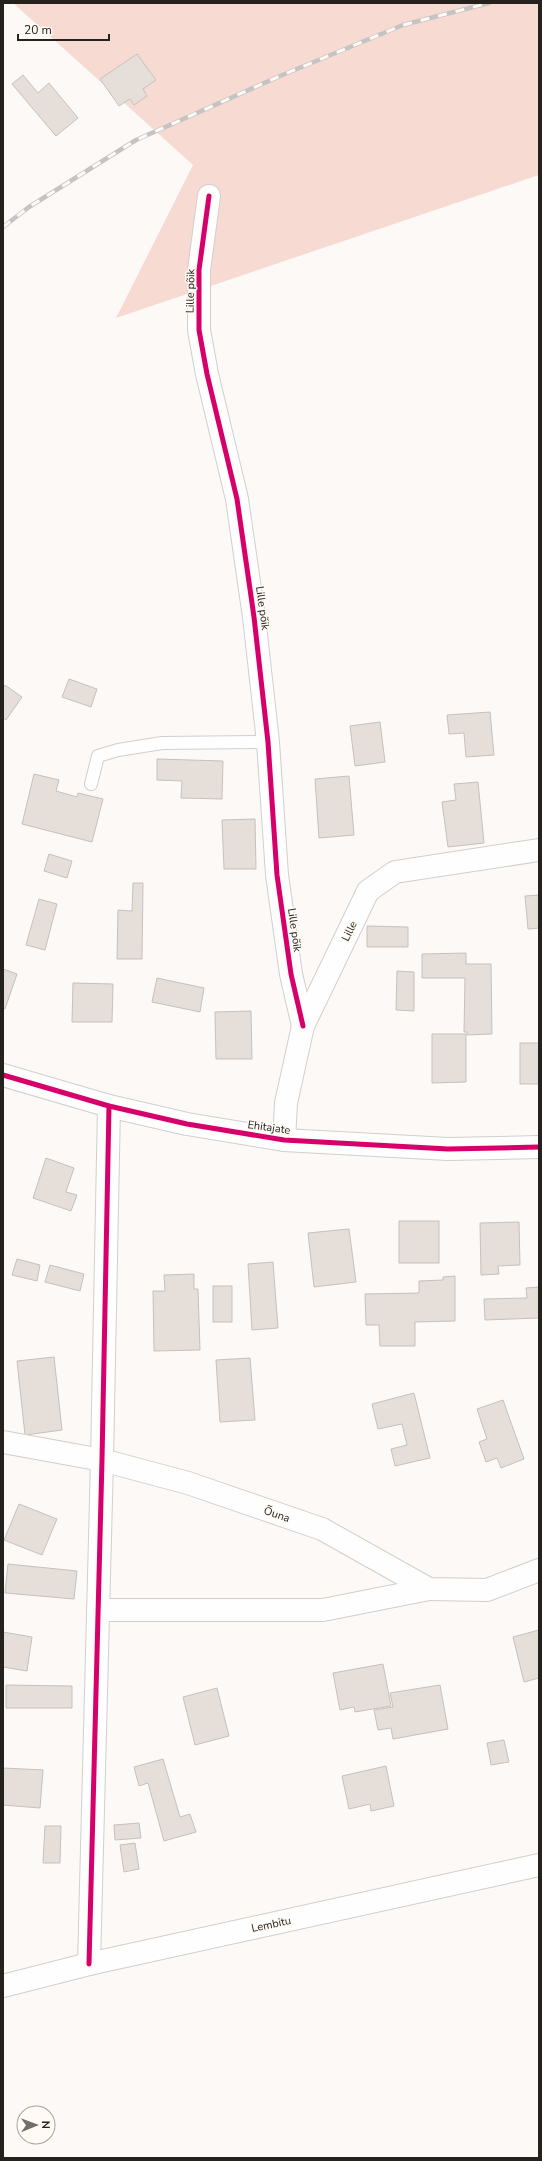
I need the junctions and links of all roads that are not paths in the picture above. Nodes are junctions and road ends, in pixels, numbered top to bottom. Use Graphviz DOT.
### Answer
graph roads {
  1 [pos="209,196"];
  2 [pos="268,742"];
  3 [pos="91,784"];
  4 [pos="539,850"];
  5 [pos="303,1026"];
  6 [pos="3,1075"];
  7 [pos="109,1106"];
  8 [pos="284,1140"];
  9 [pos="539,1147"];
  10 [pos="3,1442"];
  11 [pos="102,1460"];
  12 [pos="539,1570"];
  13 [pos="429,1589"];
  14 [pos="98,1610"];
  15 [pos="539,1865"];
  16 [pos="89,1964"];
  17 [pos="3,1986"];
  1 -- 2 [label="street, Lille põik"];
  2 -- 3 [label="lane"];
  2 -- 5 [label="street, Lille põik"];
  4 -- 5 [label="street, Lille"];
  5 -- 8 [label="street, Lille"];
  6 -- 7 [label="street, Ehitajate"];
  7 -- 8 [label="street, Ehitajate"];
  7 -- 11 [label="street"];
  8 -- 9 [label="street, Ehitajate"];
  10 -- 11 [label="street, Õuna"];
  11 -- 13 [label="street, Õuna"];
  11 -- 14 [label="street"];
  12 -- 13 [label="street, Õuna"];
  13 -- 14 [label="street"];
  14 -- 16 [label="street"];
  15 -- 16 [label="street, Lembitu"];
  16 -- 17 [label="street, Lembitu"];
}
